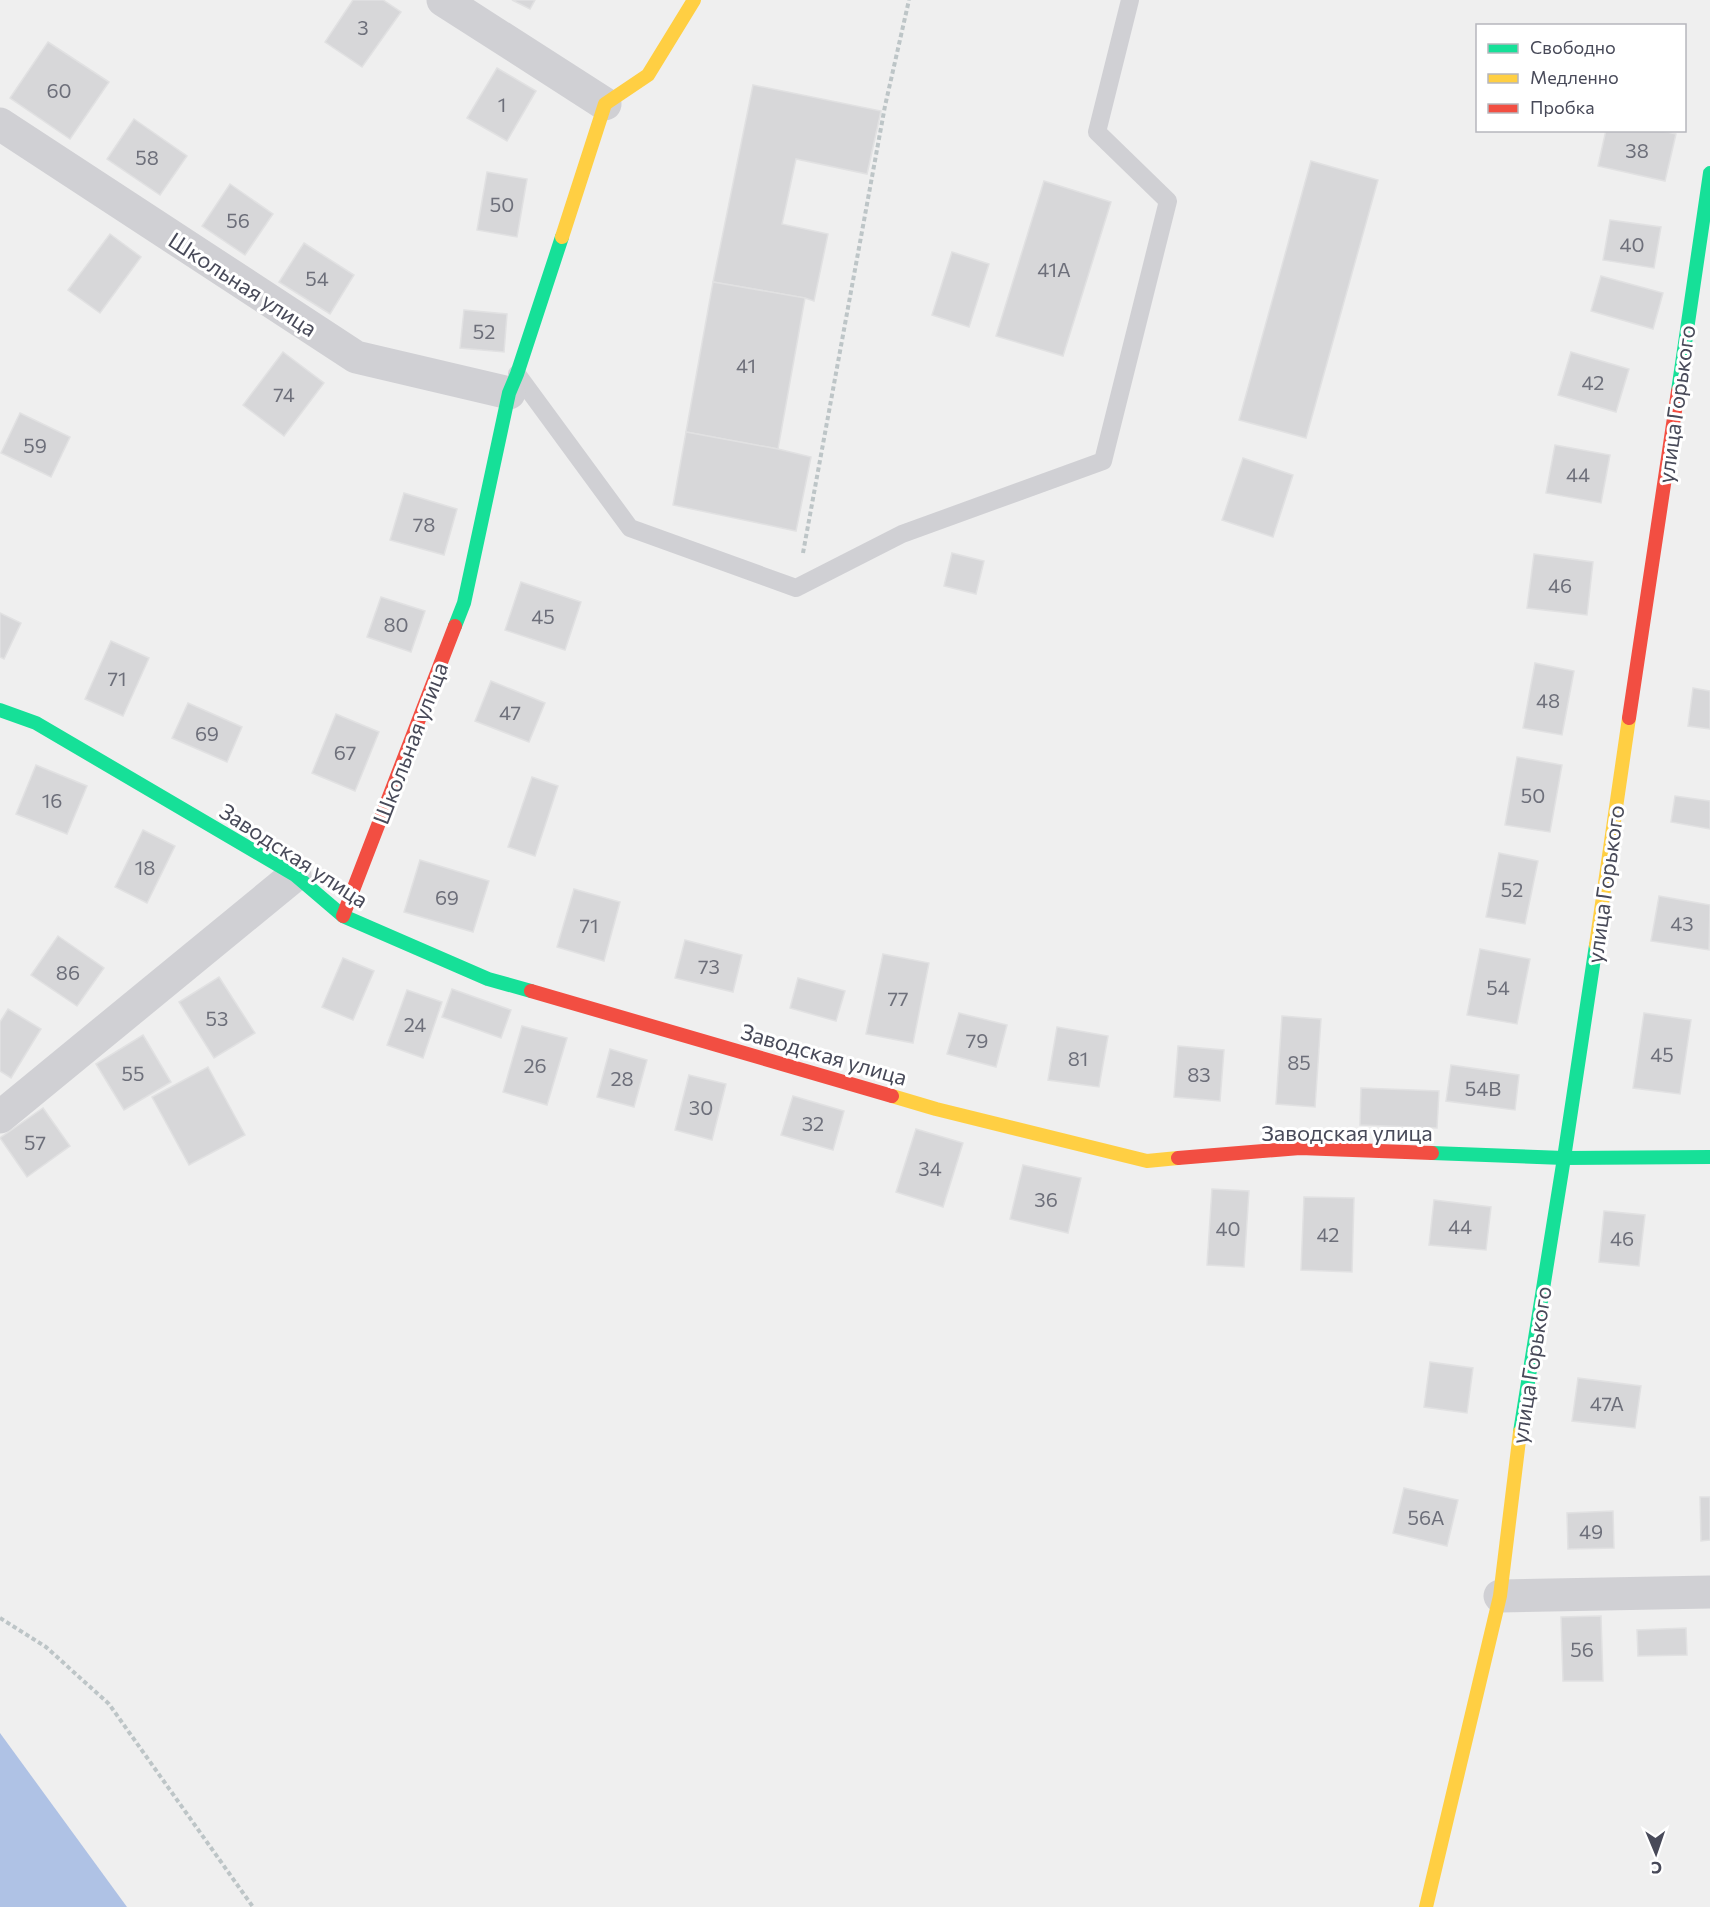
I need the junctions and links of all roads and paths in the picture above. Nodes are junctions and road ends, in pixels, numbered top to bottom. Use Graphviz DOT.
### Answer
graph roads {
  1 [pos="443,0"];
  2 [pos="694,0"];
  3 [pos="909,0"];
  4 [pos="1130,0"];
  5 [pos="605,104"];
  6 [pos="0,124"];
  7 [pos="1710,173"];
  8 [pos="513,384"];
  9 [pos="796,588"];
  10 [pos="0,710"];
  11 [pos="295,875"];
  12 [pos="343,916"];
  13 [pos="0,1117"];
  14 [pos="1710,1157"];
  15 [pos="1564,1158"];
  16 [pos="1710,1592"];
  17 [pos="1500,1596"];
  18 [pos="0,1618"];
  19 [pos="253,1907"];
  20 [pos="1426,1907"];
  1 -- 5 [label="street"];
  2 -- 5 [label="street"];
  3 -- 9 [label="path"];
  4 -- 9 [label="lane"];
  5 -- 8 [label="street, Школьная улица"];
  6 -- 8 [label="street, Школьная улица"];
  7 -- 15 [label="street, улица Горького"];
  8 -- 9 [label="lane"];
  8 -- 12 [label="street, Школьная улица"];
  10 -- 11 [label="street, Заводская улица"];
  11 -- 12 [label="street, Заводская улица"];
  11 -- 13 [label="street"];
  12 -- 15 [label="street, Заводская улица"];
  14 -- 15 [label="street, Заводская улица"];
  15 -- 17 [label="street, улица Горького"];
  16 -- 17 [label="street"];
  17 -- 20 [label="street, улица Горького"];
  18 -- 19 [label="path"];
}
